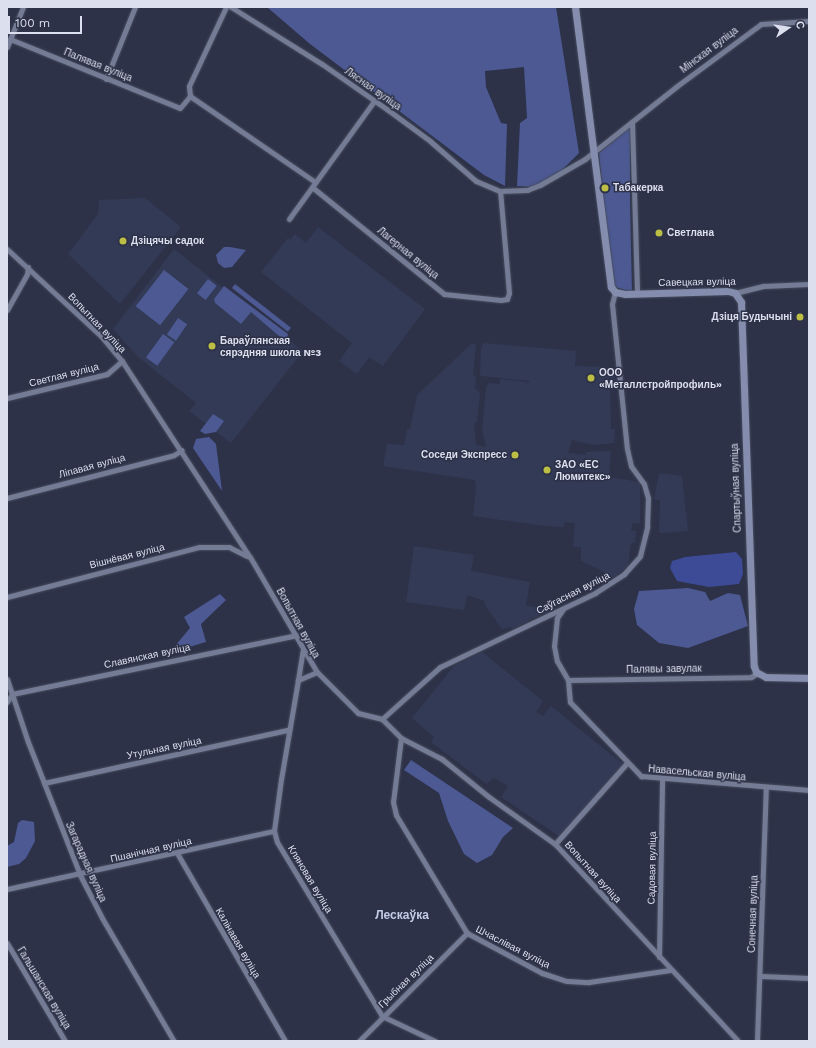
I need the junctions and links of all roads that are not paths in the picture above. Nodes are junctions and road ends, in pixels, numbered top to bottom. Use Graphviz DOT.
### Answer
graph roads {
  1 [pos="23,7"];
  2 [pos="135,7"];
  3 [pos="226,7"];
  4 [pos="231,7"];
  5 [pos="575,7"];
  6 [pos="809,20"];
  7 [pos="10,39"];
  8 [pos="7,47"];
  9 [pos="106,79"];
  10 [pos="190,96"];
  11 [pos="374,100"];
  12 [pos="632,122"];
  13 [pos="594,152"];
  14 [pos="315,182"];
  15 [pos="312,187"];
  16 [pos="500,191"];
  17 [pos="289,219"];
  18 [pos="7,250"];
  19 [pos="28,267"];
  20 [pos="809,284"];
  21 [pos="613,289"];
  22 [pos="735,293"];
  23 [pos="637,294"];
  24 [pos="7,310"];
  25 [pos="122,361"];
  26 [pos="7,398"];
  27 [pos="182,450"];
  28 [pos="7,498"];
  29 [pos="250,557"];
  30 [pos="7,597"];
  31 [pos="563,609"];
  32 [pos="296,635"];
  33 [pos="303,650"];
  34 [pos="317,672"];
  35 [pos="758,673"];
  36 [pos="809,678"];
  37 [pos="7,679"];
  38 [pos="298,680"];
  39 [pos="568,680"];
  40 [pos="12,694"];
  41 [pos="7,702"];
  42 [pos="382,719"];
  43 [pos="288,730"];
  44 [pos="401,738"];
  45 [pos="627,763"];
  46 [pos="662,780"];
  47 [pos="44,783"];
  48 [pos="766,788"];
  49 [pos="809,790"];
  50 [pos="274,831"];
  51 [pos="555,844"];
  52 [pos="177,853"];
  53 [pos="80,875"];
  54 [pos="7,889"];
  55 [pos="467,933"];
  56 [pos="7,943"];
  57 [pos="659,958"];
  58 [pos="670,970"];
  59 [pos="761,976"];
  60 [pos="809,978"];
  61 [pos="382,1016"];
  62 [pos="65,1041"];
  63 [pos="174,1041"];
  64 [pos="285,1041"];
  65 [pos="359,1041"];
  66 [pos="435,1041"];
  67 [pos="738,1041"];
  68 [pos="758,1041"];
  1 -- 7 [label="street"];
  2 -- 9 [label="street"];
  3 -- 10 [label="street"];
  4 -- 11 [label="street, Лясная вуліца"];
  5 -- 13 [label="main road"];
  6 -- 12 [label="street, Мінская вуліца"];
  7 -- 8 [label="street"];
  7 -- 9 [label="street, Палявая вуліца"];
  9 -- 10 [label="street, Палявая вуліца"];
  10 -- 14 [label="street"];
  11 -- 14 [label="street"];
  11 -- 16 [label="street, Лясная вуліца"];
  12 -- 13 [label="street, Мінская вуліца"];
  12 -- 23 [label="street"];
  13 -- 16 [label="street, Мінская вуліца"];
  13 -- 21 [label="main road"];
  14 -- 15 [label="street"];
  15 -- 16 [label="street, Лагерная вуліца"];
  15 -- 17 [label="street"];
  18 -- 19 [label="street, Вопытная вуліца"];
  19 -- 24 [label="street"];
  19 -- 25 [label="street, Вопытная вуліца"];
  20 -- 22 [label="street, Савецкая вуліца"];
  21 -- 23 [label="main road, Савецкая вуліца"];
  21 -- 31 [label="street, Саўгасная вуліца"];
  22 -- 23 [label="main road, Савецкая вуліца"];
  22 -- 35 [label="main road, Спартыўная вуліца"];
  25 -- 26 [label="street, Светлая вуліца"];
  25 -- 27 [label="street, Вопытная вуліца"];
  27 -- 28 [label="street, Ліпавая вуліца"];
  27 -- 29 [label="street, Вопытная вуліца"];
  29 -- 30 [label="street, Вішнёвая вуліца"];
  29 -- 32 [label="street, Вопытная вуліца"];
  31 -- 39 [label="street, Навасельская вуліца"];
  31 -- 42 [label="street, Саўгасная вуліца"];
  32 -- 33 [label="street, Вопытная вуліца"];
  32 -- 40 [label="street, Славянская вуліца"];
  33 -- 34 [label="street, Вопытная вуліца"];
  33 -- 38 [label="street, Кляновая вуліца"];
  34 -- 38 [label="street"];
  34 -- 42 [label="street, Вопытная вуліца"];
  35 -- 36 [label="main road"];
  35 -- 39 [label="street, Палявы завулак"];
  37 -- 40 [label="street, Загарадная вуліца"];
  38 -- 43 [label="street, Кляновая вуліца"];
  39 -- 45 [label="street, Навасельская вуліца"];
  40 -- 41 [label="street"];
  40 -- 47 [label="street, Загарадная вуліца"];
  42 -- 44 [label="street, Вопытная вуліца"];
  43 -- 47 [label="street, Утульная вуліца"];
  43 -- 50 [label="street, Кляновая вуліца"];
  44 -- 51 [label="street, Вопытная вуліца"];
  44 -- 55 [label="street, Шчаслівая вуліца"];
  45 -- 46 [label="street, Навасельская вуліца"];
  45 -- 51 [label="street"];
  46 -- 48 [label="street, Навасельская вуліца"];
  46 -- 57 [label="street, Садовая вуліца"];
  47 -- 53 [label="street, Загарадная вуліца"];
  48 -- 49 [label="street, Навасельская вуліца"];
  48 -- 59 [label="street, Сонечная вуліца"];
  50 -- 52 [label="street, Пшанічная вуліца"];
  50 -- 61 [label="street, Кляновая вуліца"];
  51 -- 57 [label="street, Вопытная вуліца"];
  52 -- 53 [label="street, Пшанічная вуліца"];
  52 -- 64 [label="street, Калінавая вуліца"];
  53 -- 54 [label="street, Пшанічная вуліца"];
  53 -- 63 [label="street, Загарадная вуліца"];
  55 -- 58 [label="street, Шчаслівая вуліца"];
  55 -- 61 [label="street, Грыбная вуліца"];
  56 -- 62 [label="street, Гальшанская вуліца"];
  57 -- 58 [label="street, Вопытная вуліца"];
  58 -- 67 [label="street, Вопытная вуліца"];
  59 -- 60 [label="street"];
  59 -- 68 [label="street, Сонечная вуліца"];
  61 -- 65 [label="street, Грыбная вуліца"];
  61 -- 66 [label="street"];
}
